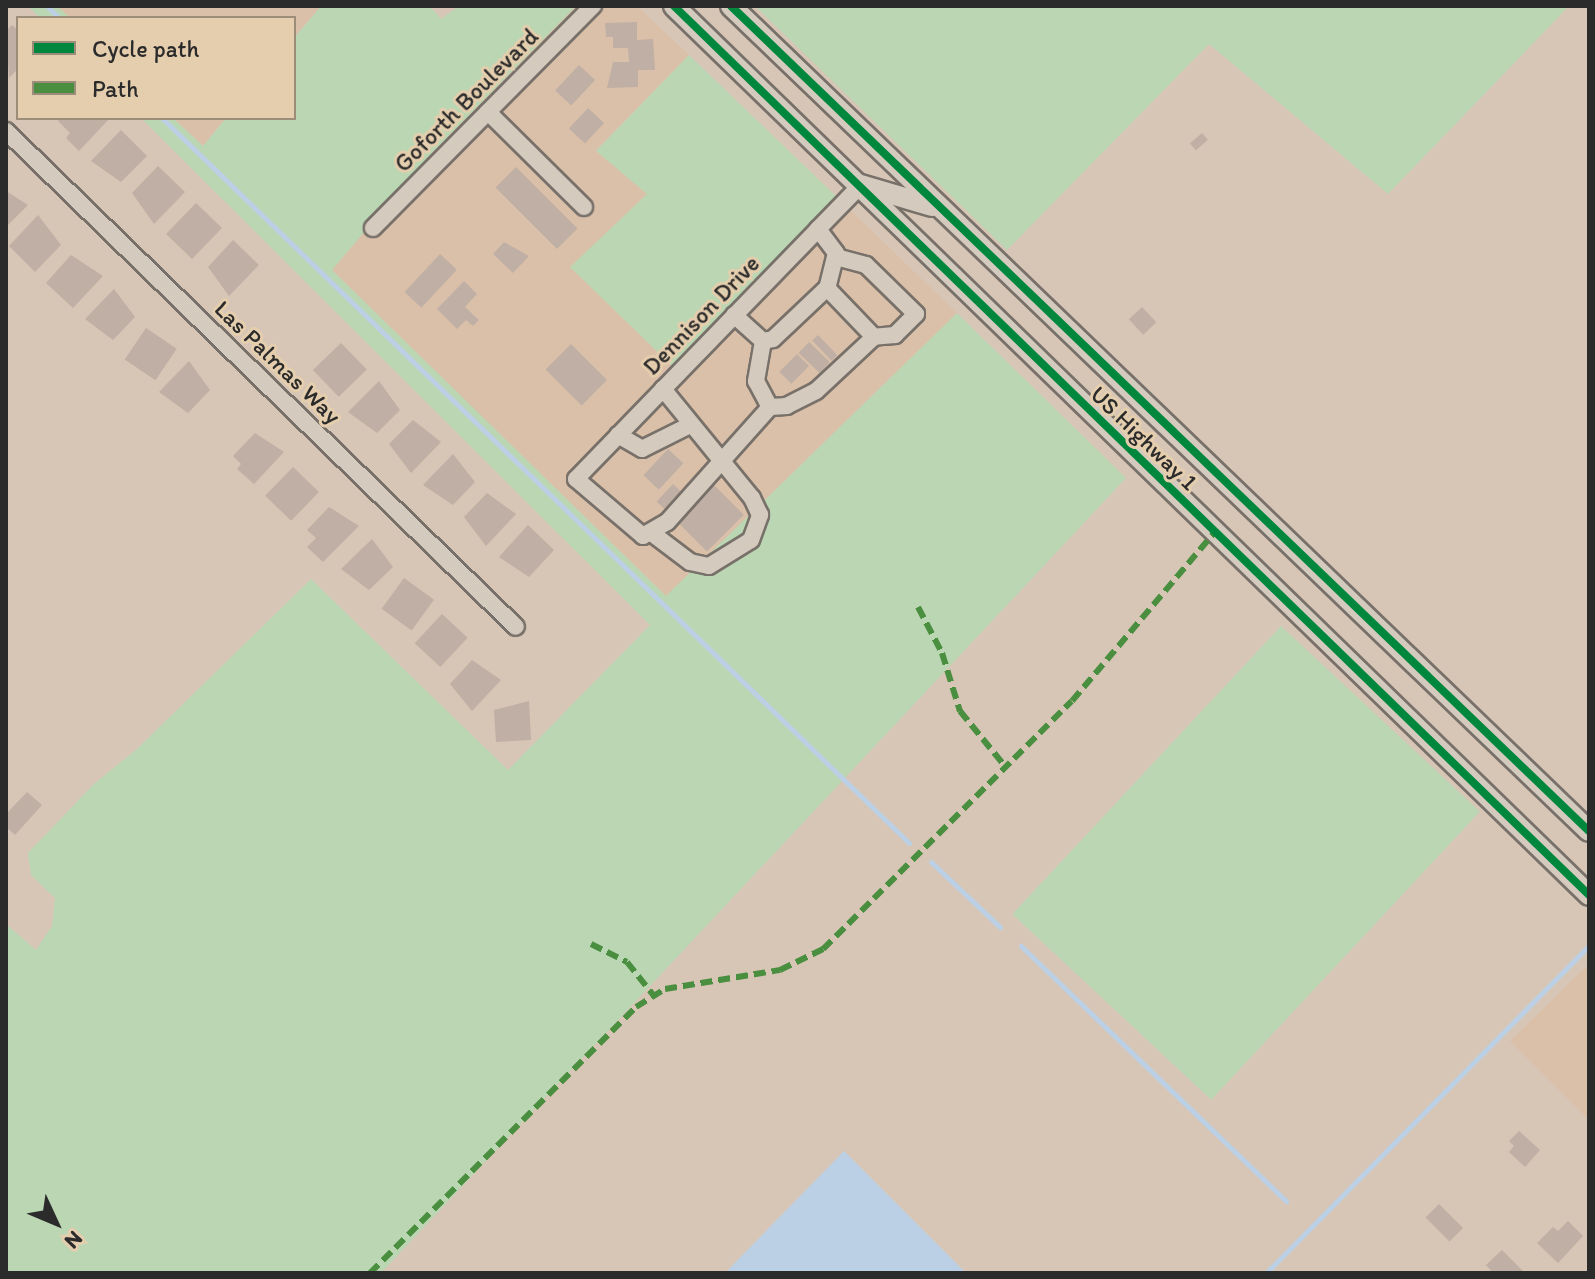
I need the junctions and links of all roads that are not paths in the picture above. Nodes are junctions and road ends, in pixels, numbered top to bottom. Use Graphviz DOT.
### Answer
graph roads {
  1 [pos="593,6"];
  2 [pos="674,6"];
  3 [pos="731,6"];
  4 [pos="488,112"];
  5 [pos="6,131"];
  6 [pos="861,185"];
  7 [pos="584,207"];
  8 [pos="943,211"];
  9 [pos="373,228"];
  10 [pos="818,229"];
  11 [pos="836,257"];
  12 [pos="827,288"];
  13 [pos="734,315"];
  14 [pos="874,337"];
  15 [pos="763,341"];
  16 [pos="663,389"];
  17 [pos="770,407"];
  18 [pos="690,425"];
  19 [pos="618,435"];
  20 [pos="722,462"];
  21 [pos="653,534"];
  22 [pos="516,627"];
  23 [pos="1589,831"];
  24 [pos="1589,895"];
  1 -- 4 [label="street, Goforth Boulevard"];
  2 -- 6 [label="main road, US Highway 1"];
  3 -- 8 [label="main road, US Highway 1"];
  4 -- 7 [label="street"];
  4 -- 9 [label="street, Goforth Boulevard"];
  5 -- 22 [label="street, Las Palmas Way"];
  6 -- 8 [label="main road"];
  6 -- 10 [label="street, Dennison Drive"];
  6 -- 24 [label="main road, US Highway 1"];
  8 -- 23 [label="main road, US Highway 1"];
  10 -- 11 [label="street"];
  10 -- 13 [label="street, Dennison Drive"];
  11 -- 12 [label="street"];
  11 -- 14 [label="street"];
  12 -- 14 [label="street"];
  12 -- 15 [label="street"];
  13 -- 15 [label="street"];
  13 -- 16 [label="street, Dennison Drive"];
  14 -- 17 [label="street"];
  15 -- 17 [label="street"];
  16 -- 18 [label="street"];
  16 -- 19 [label="street, Dennison Drive"];
  17 -- 20 [label="street"];
  18 -- 19 [label="street"];
  18 -- 20 [label="street"];
  19 -- 21 [label="street, Dennison Drive"];
  20 -- 21 [label="street"];
  20 -- 21 [label="street"];
}
